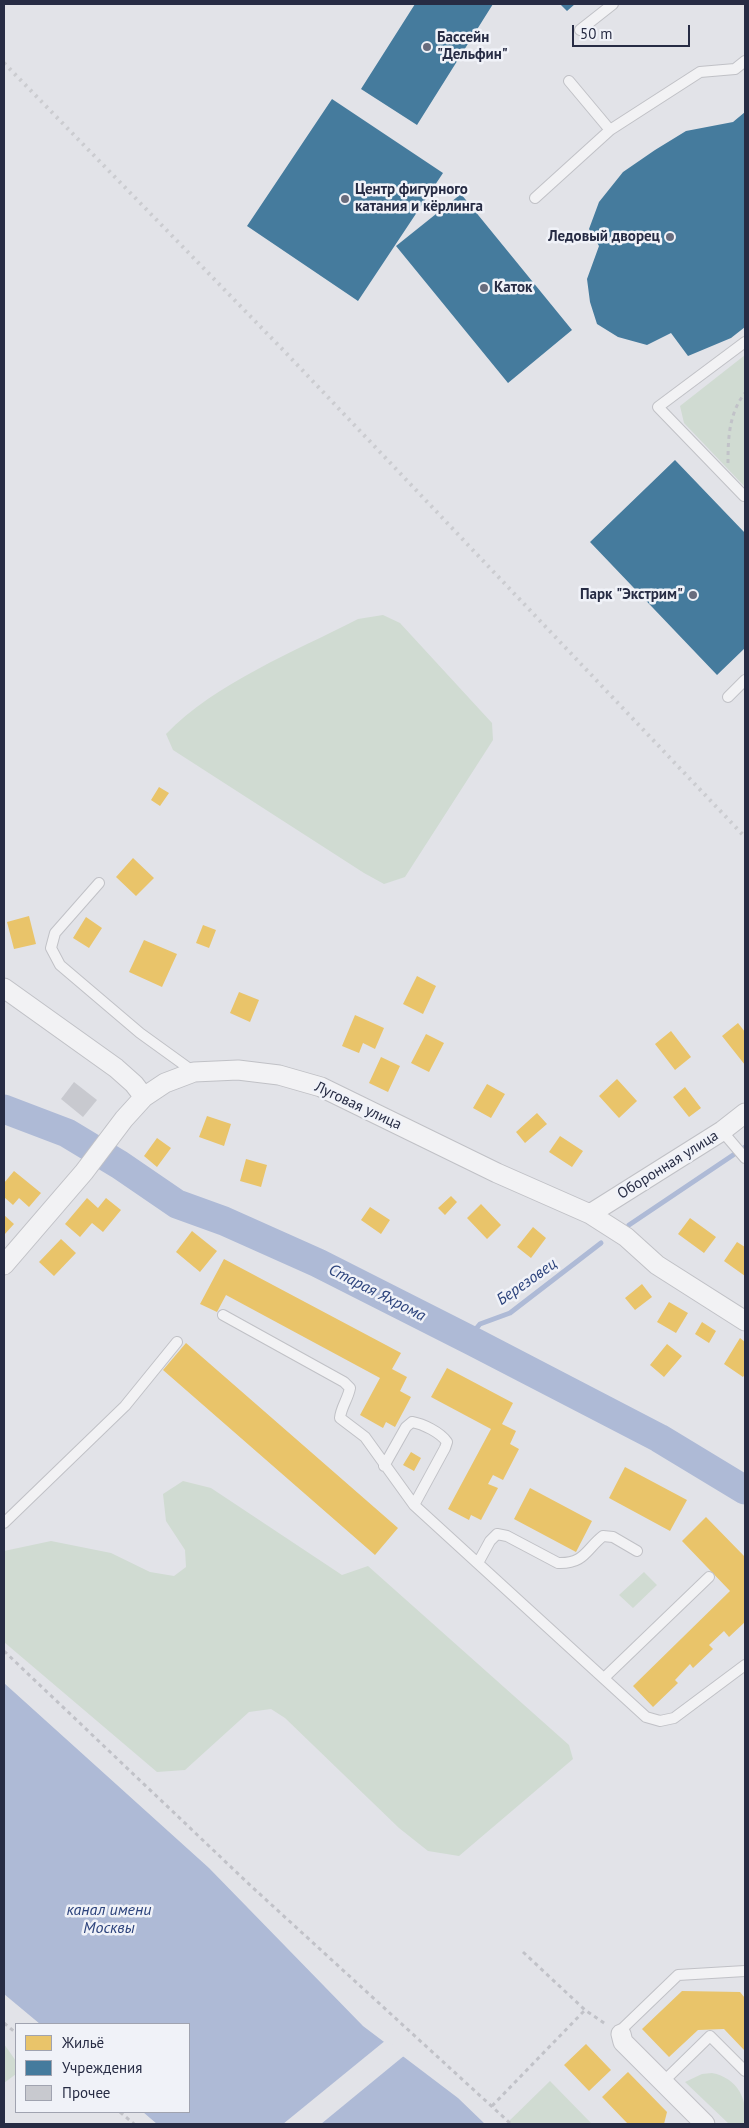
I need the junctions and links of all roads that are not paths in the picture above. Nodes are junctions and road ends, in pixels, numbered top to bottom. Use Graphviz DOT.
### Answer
graph roads {
  1 [pos="613,4"];
  2 [pos="580,30"];
  3 [pos="745,61"];
  4 [pos="568,81"];
  5 [pos="610,130"];
  6 [pos="534,198"];
  7 [pos="745,342"];
  8 [pos="744,496"];
  9 [pos="745,680"];
  10 [pos="728,697"];
  11 [pos="99,883"];
  12 [pos="4,988"];
  13 [pos="194,1072"];
  14 [pos="144,1097"];
  15 [pos="745,1113"];
  16 [pos="722,1131"];
  17 [pos="745,1158"];
  18 [pos="590,1214"];
  19 [pos="4,1265"];
  20 [pos="223,1315"];
  21 [pos="745,1321"];
  22 [pos="177,1342"];
  23 [pos="384,1466"];
  24 [pos="414,1505"];
  25 [pos="4,1523"];
  26 [pos="637,1551"];
  27 [pos="478,1563"];
  28 [pos="709,1577"];
  29 [pos="745,1665"];
  30 [pos="604,1678"];
  31 [pos="745,1971"];
  32 [pos="621,2034"];
  33 [pos="745,2071"];
  34 [pos="663,2082"];
  35 [pos="705,2124"];
  1 -- 2 [label="lane"];
  3 -- 5 [label="lane"];
  4 -- 5 [label="lane"];
  5 -- 6 [label="lane"];
  7 -- 8 [label="lane"];
  9 -- 10 [label="lane"];
  11 -- 13 [label="lane"];
  12 -- 14 [label="street"];
  13 -- 14 [label="street, Луговая улица"];
  13 -- 18 [label="street, Луговая улица"];
  14 -- 19 [label="street, Луговая улица"];
  15 -- 16 [label="street, Оборонная улица"];
  16 -- 17 [label="lane"];
  16 -- 18 [label="street, Оборонная улица"];
  18 -- 21 [label="street, Луговая улица"];
  20 -- 23 [label="lane"];
  22 -- 25 [label="lane"];
  23 -- 24 [label="lane"];
  23 -- 24 [label="lane"];
  24 -- 27 [label="lane"];
  26 -- 27 [label="lane"];
  27 -- 30 [label="lane"];
  28 -- 30 [label="lane"];
  29 -- 30 [label="lane"];
  31 -- 32 [label="lane"];
  32 -- 34 [label="street"];
  33 -- 34 [label="lane"];
  34 -- 35 [label="street"];
}
